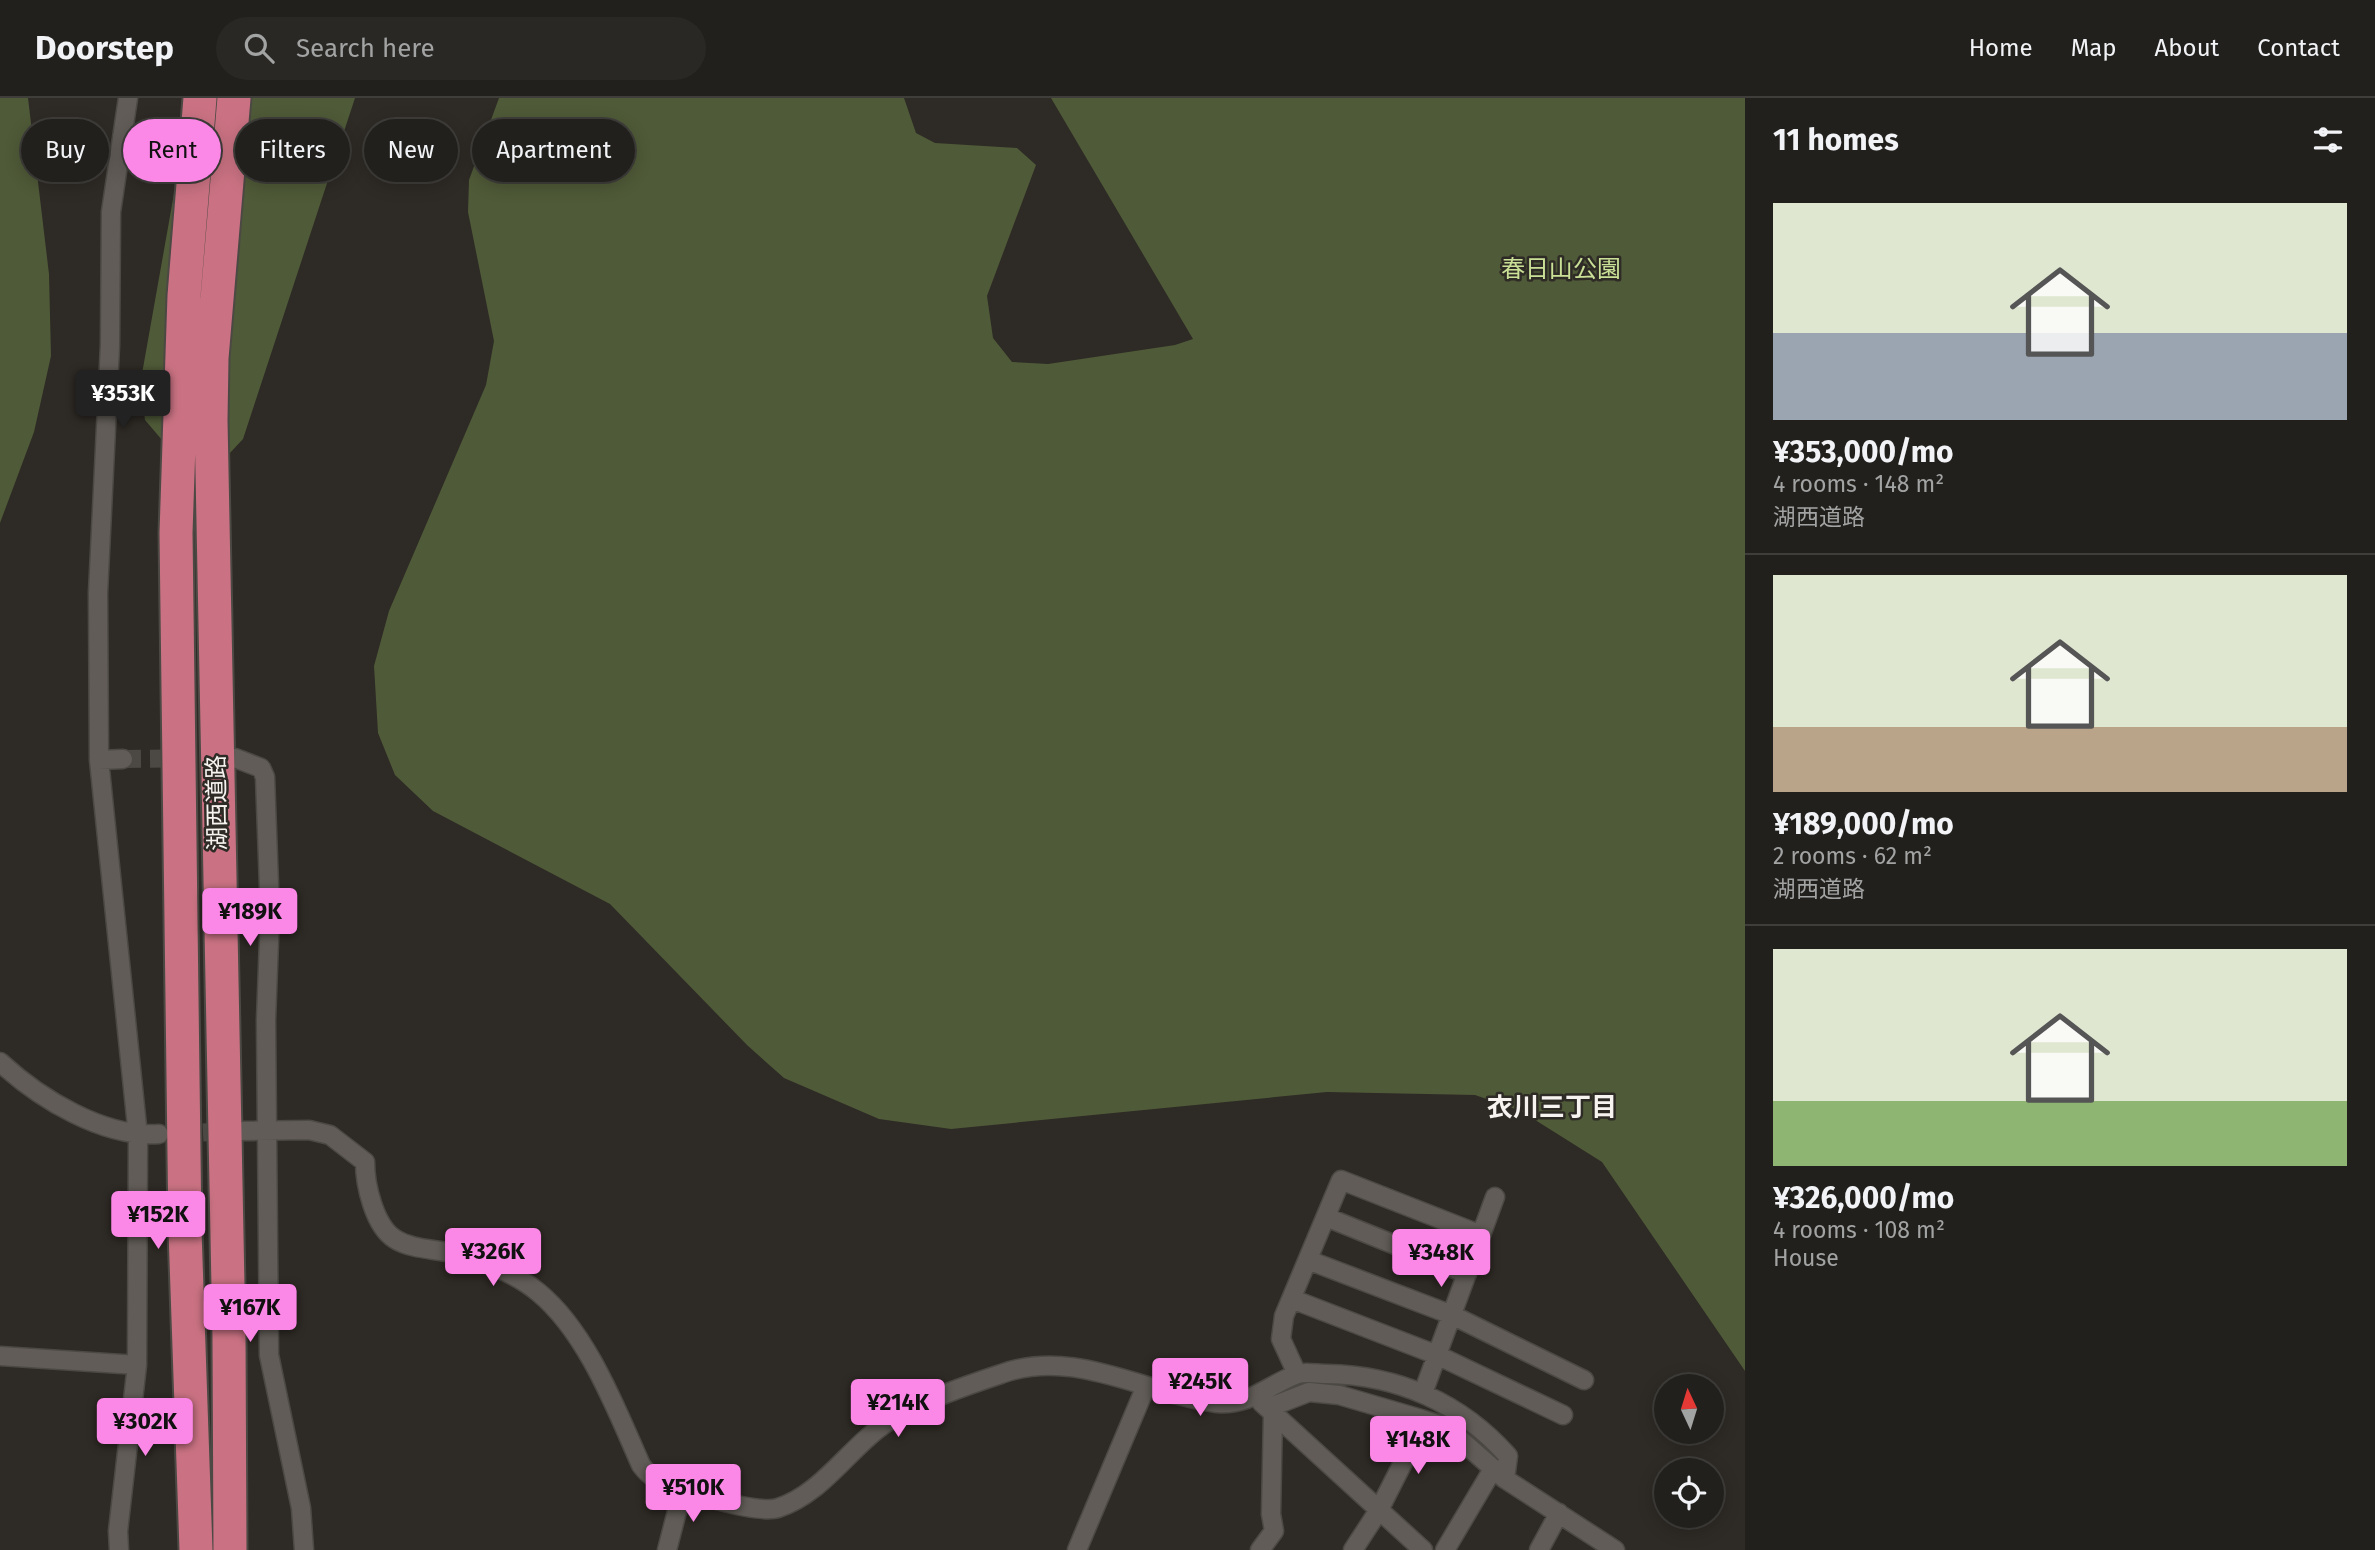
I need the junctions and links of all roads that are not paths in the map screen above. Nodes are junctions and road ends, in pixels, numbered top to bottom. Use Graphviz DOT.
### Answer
graph roads {
  1 [pos="128,98"];
  2 [pos="200,98"];
  3 [pos="234,98"];
  4 [pos="236,758"];
  5 [pos="123,759"];
  6 [pos="99,760"];
  7 [pos="0,1062"];
  8 [pos="237,1131"];
  9 [pos="265,1132"];
  10 [pos="159,1134"];
  11 [pos="138,1136"];
  12 [pos="1495,1197"];
  13 [pos="1326,1217"];
  14 [pos="1481,1235"];
  15 [pos="1308,1260"];
  16 [pos="1467,1274"];
  17 [pos="1292,1299"];
  18 [pos="1452,1315"];
  19 [pos="1437,1355"];
  20 [pos="0,1356"];
  21 [pos="137,1365"];
  22 [pos="1297,1374"];
  23 [pos="1584,1380"];
  24 [pos="1146,1386"];
  25 [pos="1423,1393"];
  26 [pos="1266,1407"];
  27 [pos="1563,1416"];
  28 [pos="1429,1422"];
  29 [pos="1499,1474"];
  30 [pos="683,1488"];
  31 [pos="1379,1510"];
  32 [pos="1559,1513"];
  33 [pos="119,1550"];
  34 [pos="195,1550"];
  35 [pos="230,1550"];
  36 [pos="304,1550"];
  37 [pos="667,1550"];
  38 [pos="1077,1550"];
  39 [pos="1260,1550"];
  40 [pos="1353,1550"];
  41 [pos="1423,1550"];
  42 [pos="1446,1550"];
  43 [pos="1539,1550"];
  44 [pos="1615,1550"];
  1 -- 6 [label="street"];
  2 -- 34 [label="highway, 湖西道路"];
  3 -- 35 [label="highway, 湖西道路"];
  4 -- 9 [label="street"];
  5 -- 6 [label="street"];
  6 -- 11 [label="street"];
  7 -- 11 [label="street"];
  8 -- 9 [label="street"];
  9 -- 30 [label="street"];
  9 -- 36 [label="street"];
  10 -- 11 [label="street"];
  11 -- 21 [label="street"];
  12 -- 14 [label="street"];
  13 -- 14 [label="street"];
  13 -- 15 [label="street"];
  13 -- 16 [label="street"];
  14 -- 16 [label="street"];
  15 -- 17 [label="street"];
  15 -- 18 [label="street"];
  16 -- 18 [label="street"];
  17 -- 19 [label="street"];
  17 -- 22 [label="street"];
  18 -- 19 [label="street"];
  18 -- 23 [label="street"];
  19 -- 25 [label="street"];
  19 -- 27 [label="street"];
  20 -- 21 [label="street"];
  21 -- 33 [label="street"];
  22 -- 25 [label="street"];
  22 -- 26 [label="street"];
  24 -- 26 [label="street"];
  24 -- 30 [label="street"];
  24 -- 38 [label="street"];
  25 -- 29 [label="street"];
  26 -- 28 [label="street"];
  26 -- 31 [label="street"];
  26 -- 39 [label="street"];
  28 -- 29 [label="street"];
  28 -- 31 [label="street"];
  29 -- 32 [label="street"];
  29 -- 42 [label="street"];
  30 -- 37 [label="street"];
  31 -- 40 [label="street"];
  31 -- 41 [label="street"];
  32 -- 43 [label="street"];
  32 -- 44 [label="street"];
}
